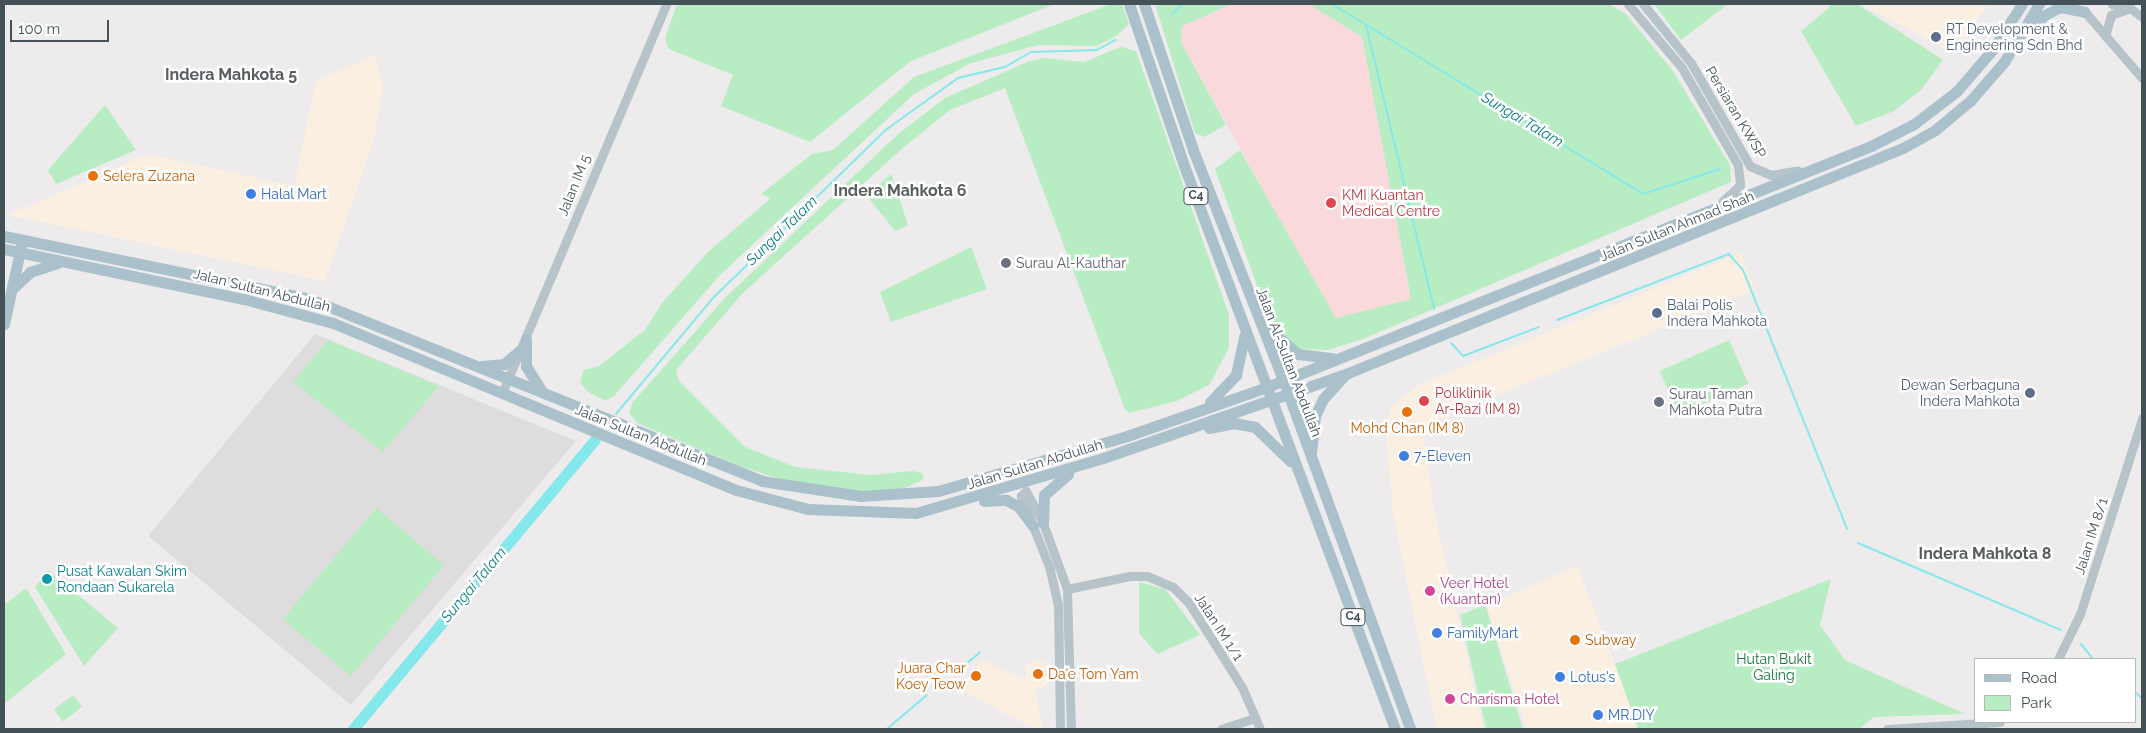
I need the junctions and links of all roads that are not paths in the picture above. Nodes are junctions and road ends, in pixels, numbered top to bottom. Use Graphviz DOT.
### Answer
graph roads {
  1 [pos="666,4"];
  2 [pos="1129,4"];
  3 [pos="1144,4"];
  4 [pos="1628,4"];
  5 [pos="1643,4"];
  6 [pos="2017,4"];
  7 [pos="2022,4"];
  8 [pos="2039,4"];
  9 [pos="2112,4"];
  10 [pos="2130,8"];
  11 [pos="2085,12"];
  12 [pos="2142,17"];
  13 [pos="2014,18"];
  14 [pos="2105,36"];
  15 [pos="2142,78"];
  16 [pos="1980,89"];
  17 [pos="1834,161"];
  18 [pos="1801,175"];
  19 [pos="1770,188"];
  20 [pos="1805,190"];
  21 [pos="1776,202"];
  22 [pos="1700,215"];
  23 [pos="6,236"];
  24 [pos="23,240"];
  25 [pos="4,252"];
  26 [pos="20,252"];
  27 [pos="68,263"];
  28 [pos="11,290"];
  29 [pos="1253,312"];
  30 [pos="1240,316"];
  31 [pos="4,324"];
  32 [pos="523,344"];
  33 [pos="1344,356"];
  34 [pos="478,366"];
  35 [pos="1348,372"];
  36 [pos="508,378"];
  37 [pos="1284,381"];
  38 [pos="1267,387"];
  39 [pos="502,393"];
  40 [pos="545,393"];
  41 [pos="1288,393"];
  42 [pos="1272,399"];
  43 [pos="580,408"];
  44 [pos="1198,410"];
  45 [pos="2142,418"];
  46 [pos="574,423"];
  47 [pos="629,428"];
  48 [pos="1181,432"];
  49 [pos="639,451"];
  50 [pos="1104,458"];
  51 [pos="1310,459"];
  52 [pos="1026,496"];
  53 [pos="1311,506"];
  54 [pos="947,507"];
  55 [pos="1038,524"];
  56 [pos="1067,589"];
  57 [pos="2058,658"];
  58 [pos="1255,718"];
  59 [pos="1984,723"];
  60 [pos="1060,729"];
  61 [pos="1071,729"];
  62 [pos="1221,729"];
  63 [pos="1260,729"];
  64 [pos="1395,729"];
  65 [pos="1410,729"];
  66 [pos="1887,729"];
  1 -- 32 [label="street, Jalan IM 5"];
  2 -- 30 [label="main road, Jalan Al-Sultan Abdullah / C4"];
  3 -- 29 [label="main road, Jalan Al-Sultan Abdullah / C4"];
  4 -- 22 [label="street, Persiaran KWSP"];
  5 -- 17 [label="street, Persiaran KWSP"];
  6 -- 13 [label="main road"];
  7 -- 13 [label="main road, Jalan Sultan Ahmad Shah"];
  8 -- 16 [label="main road, Jalan Sultan Ahmad Shah"];
  9 -- 10 [label="street"];
  10 -- 12 [label="street"];
  10 -- 14 [label="street"];
  11 -- 14 [label="street"];
  11 -- 16 [label="main road"];
  13 -- 17 [label="main road, Jalan Sultan Ahmad Shah"];
  14 -- 15 [label="street"];
  16 -- 20 [label="main road, Jalan Sultan Ahmad Shah"];
  17 -- 18 [label="main road, Jalan Sultan Ahmad Shah"];
  18 -- 19 [label="main road, Jalan Sultan Ahmad Shah"];
  18 -- 20 [label="main road"];
  19 -- 21 [label="main road"];
  19 -- 22 [label="main road, Jalan Sultan Ahmad Shah"];
  20 -- 21 [label="main road, Jalan Sultan Ahmad Shah"];
  21 -- 35 [label="main road, Jalan Sultan Ahmad Shah"];
  22 -- 33 [label="main road, Jalan Sultan Ahmad Shah"];
  23 -- 24 [label="main road, Jalan Sultan Abdullah"];
  23 -- 25 [label="main road"];
  24 -- 26 [label="main road"];
  24 -- 34 [label="main road, Jalan Sultan Abdullah"];
  25 -- 26 [label="main road, Jalan Sultan Abdullah"];
  26 -- 27 [label="main road, Jalan Sultan Abdullah"];
  26 -- 28 [label="main road"];
  27 -- 28 [label="main road"];
  27 -- 39 [label="main road, Jalan Sultan Abdullah"];
  28 -- 31 [label="main road"];
  29 -- 33 [label="main road"];
  29 -- 37 [label="main road, Jalan Al-Sultan Abdullah / C4"];
  30 -- 38 [label="main road, Jalan Al-Sultan Abdullah / C4"];
  30 -- 44 [label="main road"];
  32 -- 34 [label="main road"];
  32 -- 36 [label="street, Jalan IM 5"];
  32 -- 40 [label="main road"];
  33 -- 37 [label="main road, Jalan Sultan Ahmad Shah"];
  34 -- 36 [label="main road, Jalan Sultan Abdullah"];
  35 -- 41 [label="main road, Jalan Sultan Ahmad Shah"];
  35 -- 51 [label="main road"];
  36 -- 39 [label="street, Jalan IM 5"];
  36 -- 40 [label="main road, Jalan Sultan Abdullah"];
  37 -- 38 [label="main road, Jalan Sultan Ahmad Shah"];
  37 -- 41 [label="main road, Jalan Al-Sultan Abdullah / C4"];
  38 -- 42 [label="main road, Jalan Al-Sultan Abdullah / C4"];
  38 -- 44 [label="main road, Jalan Sultan Abdullah"];
  39 -- 46 [label="main road, Jalan Sultan Abdullah"];
  40 -- 43 [label="main road, Jalan Sultan Abdullah"];
  41 -- 42 [label="main road, Jalan Sultan Ahmad Shah"];
  41 -- 51 [label="main road, Jalan Al-Sultan Abdullah / C4"];
  42 -- 48 [label="main road, Jalan Sultan Abdullah"];
  42 -- 53 [label="main road, Jalan Al-Sultan Abdullah / C4"];
  43 -- 46 [label="main road"];
  43 -- 47 [label="main road, Jalan Sultan Abdullah"];
  44 -- 47 [label="main road, Jalan Sultan Abdullah"];
  45 -- 57 [label="street, Jalan IM 8/1"];
  46 -- 49 [label="main road, Jalan Sultan Abdullah"];
  47 -- 49 [label="main road"];
  48 -- 50 [label="main road, Jalan Sultan Abdullah"];
  48 -- 53 [label="main road"];
  49 -- 54 [label="main road, Jalan Sultan Abdullah"];
  50 -- 54 [label="main road, Jalan Sultan Abdullah"];
  50 -- 55 [label="main road"];
  51 -- 65 [label="main road, Jalan Al-Sultan Abdullah / C4"];
  52 -- 55 [label="street"];
  53 -- 64 [label="main road, Jalan Al-Sultan Abdullah / C4"];
  54 -- 55 [label="main road"];
  55 -- 56 [label="street"];
  55 -- 60 [label="street"];
  56 -- 58 [label="street, Jalan IM 1/1"];
  56 -- 61 [label="street"];
  58 -- 62 [label="street"];
  58 -- 63 [label="street, Jalan IM 1/1"];
  59 -- 66 [label="street"];
}
